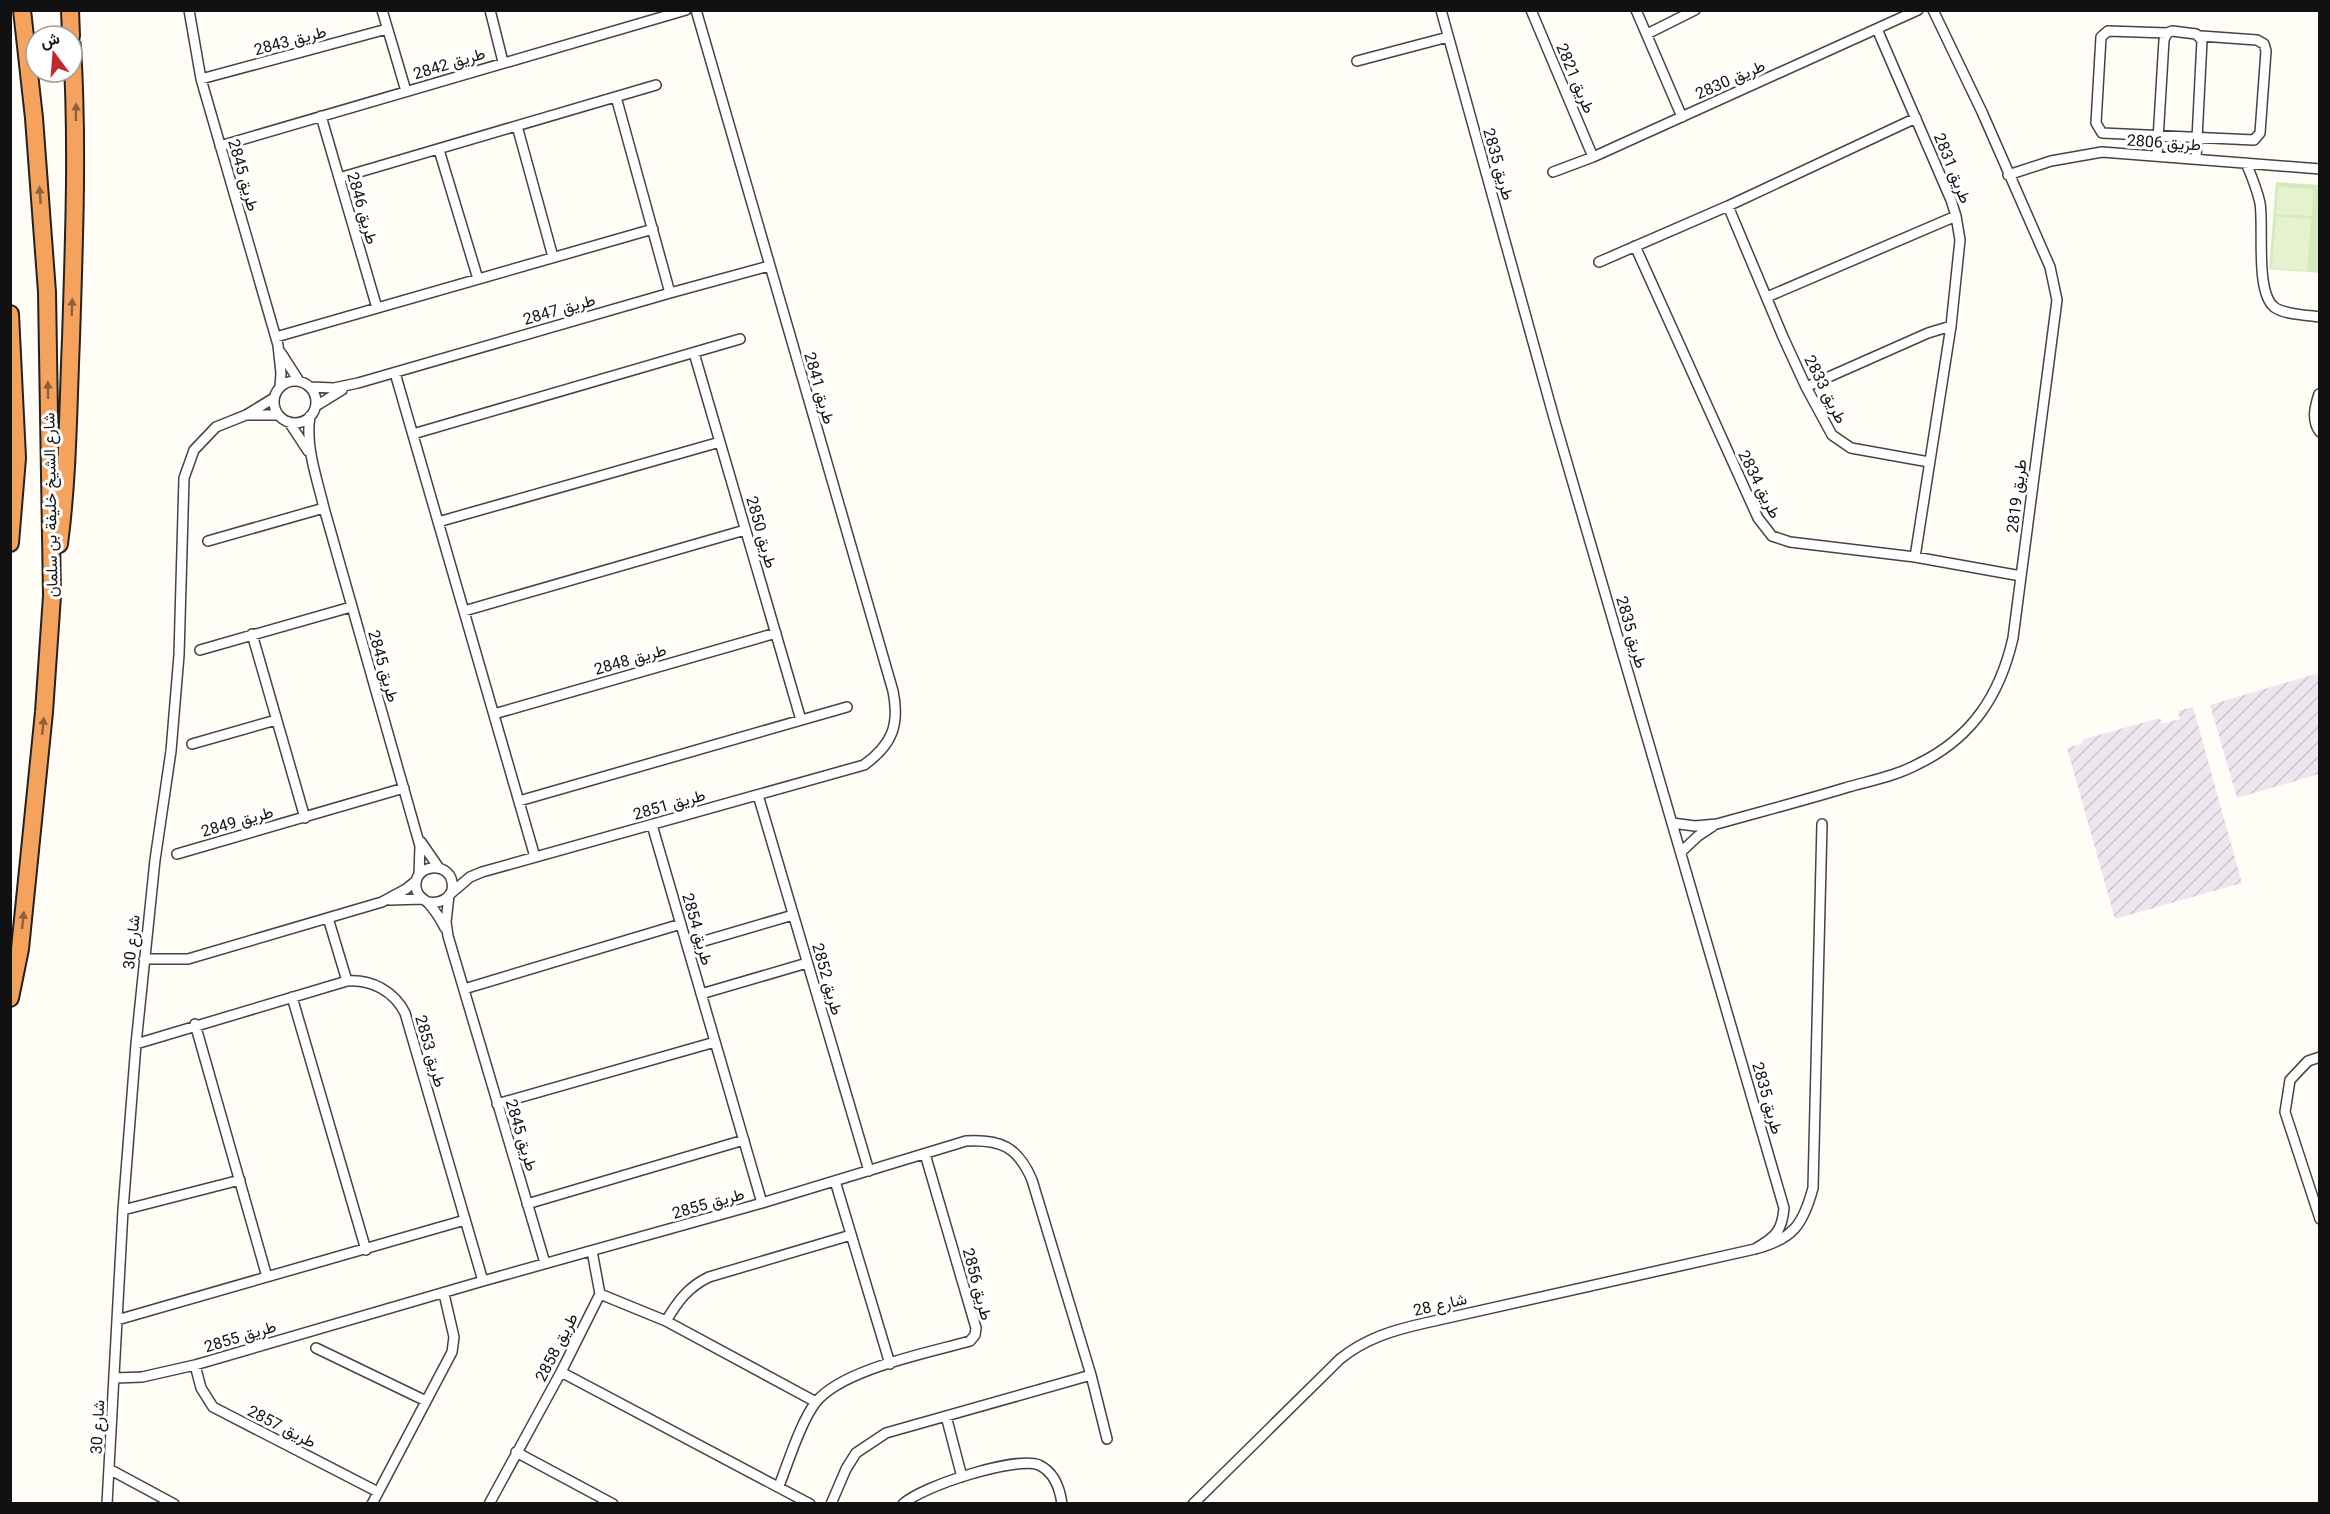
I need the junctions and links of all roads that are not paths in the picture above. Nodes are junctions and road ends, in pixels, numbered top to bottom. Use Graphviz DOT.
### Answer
graph roads {
  1 [pos="22,10"];
  2 [pos="189,10"];
  3 [pos="382,10"];
  4 [pos="490,10"];
  5 [pos="686,10"];
  6 [pos="696,10"];
  7 [pos="1441,10"];
  8 [pos="1531,10"];
  9 [pos="1636,10"];
  10 [pos="1695,10"];
  11 [pos="1918,10"];
  12 [pos="1933,10"];
  13 [pos="387,29"];
  14 [pos="1877,29"];
  15 [pos="2167,33"];
  16 [pos="1647,34"];
  17 [pos="2201,36"];
  18 [pos="1448,37"];
  19 [pos="1357,61"];
  20 [pos="503,62"];
  21 [pos="201,79"];
  22 [pos="75,84"];
  23 [pos="656,85"];
  24 [pos="406,91"];
  25 [pos="616,97"];
  26 [pos="321,116"];
  27 [pos="1682,117"];
  28 [pos="1916,118"];
  29 [pos="518,126"];
  30 [pos="2158,135"];
  31 [pos="2197,137"];
  32 [pos="220,146"];
  33 [pos="439,150"];
  34 [pos="2157,156"];
  35 [pos="1593,157"];
  36 [pos="2196,159"];
  37 [pos="2246,164"];
  38 [pos="2319,169"];
  39 [pos="1553,172"];
  40 [pos="2008,175"];
  41 [pos="339,178"];
  42 [pos="1728,206"];
  43 [pos="1956,216"];
  44 [pos="653,229"];
  45 [pos="1635,246"];
  46 [pos="553,257"];
  47 [pos="1599,262"];
  48 [pos="769,266"];
  49 [pos="478,279"];
  50 [pos="670,293"];
  51 [pos="1767,297"];
  52 [pos="377,308"];
  53 [pos="10,314"];
  54 [pos="2319,317"];
  55 [pos="1951,326"];
  56 [pos="740,339"];
  57 [pos="277,341"];
  58 [pos="694,352"];
  59 [pos="395,373"];
  60 [pos="299,381"];
  61 [pos="358,383"];
  62 [pos="280,387"];
  63 [pos="310,387"];
  64 [pos="1806,387"];
  65 [pos="2319,394"];
  66 [pos="274,398"];
  67 [pos="316,406"];
  68 [pos="246,415"];
  69 [pos="278,415"];
  70 [pos="310,416"];
  71 [pos="289,422"];
  72 [pos="2319,432"];
  73 [pos="413,434"];
  74 [pos="720,442"];
  75 [pos="311,455"];
  76 [pos="1929,462"];
  77 [pos="324,508"];
  78 [pos="10,517"];
  79 [pos="438,522"];
  80 [pos="11,523"];
  81 [pos="745,530"];
  82 [pos="208,541"];
  83 [pos="10,543"];
  84 [pos="1916,556"];
  85 [pos="2021,576"];
  86 [pos="52,596"];
  87 [pos="351,607"];
  88 [pos="464,611"];
  89 [pos="776,633"];
  90 [pos="252,634"];
  91 [pos="200,650"];
  92 [pos="847,707"];
  93 [pos="494,714"];
  94 [pos="276,720"];
  95 [pos="801,720"];
  96 [pos="192,744"];
  97 [pos="864,765"];
  98 [pos="404,788"];
  99 [pos="758,795"];
  100 [pos="519,801"];
  101 [pos="305,818"];
  102 [pos="1672,823"];
  103 [pos="1717,824"];
  104 [pos="1822,824"];
  105 [pos="652,825"];
  106 [pos="416,832"];
  107 [pos="1682,852"];
  108 [pos="177,854"];
  109 [pos="535,857"];
  110 [pos="442,869"];
  111 [pos="482,872"];
  112 [pos="418,878"];
  113 [pos="449,895"];
  114 [pos="425,901"];
  115 [pos="382,902"];
  116 [pos="793,915"];
  117 [pos="328,918"];
  118 [pos="681,924"];
  119 [pos="448,936"];
  120 [pos="687,946"];
  121 [pos="144,959"];
  122 [pos="807,963"];
  123 [pos="347,981"];
  124 [pos="464,988"];
  125 [pos="701,994"];
  126 [pos="292,997"];
  127 [pos="10,998"];
  128 [pos="195,1024"];
  129 [pos="715,1042"];
  130 [pos="135,1044"];
  131 [pos="2319,1057"];
  132 [pos="498,1104"];
  133 [pos="744,1140"];
  134 [pos="925,1154"];
  135 [pos="869,1171"];
  136 [pos="240,1180"];
  137 [pos="835,1181"];
  138 [pos="762,1203"];
  139 [pos="527,1204"];
  140 [pos="123,1210"];
  141 [pos="2319,1219"];
  142 [pos="465,1220"];
  143 [pos="851,1235"];
  144 [pos="1755,1249"];
  145 [pos="366,1250"];
  146 [pos="592,1251"];
  147 [pos="545,1263"];
  148 [pos="267,1277"];
  149 [pos="483,1281"];
  150 [pos="444,1294"];
  151 [pos="600,1294"];
  152 [pos="117,1320"];
  153 [pos="666,1321"];
  154 [pos="316,1348"];
  155 [pos="890,1364"];
  156 [pos="195,1365"];
  157 [pos="561,1372"];
  158 [pos="1091,1375"];
  159 [pos="115,1378"];
  160 [pos="426,1401"];
  161 [pos="816,1402"];
  162 [pos="946,1416"];
  163 [pos="1107,1439"];
  164 [pos="516,1452"];
  165 [pos="109,1469"];
  166 [pos="962,1477"];
  167 [pos="778,1486"];
  168 [pos="378,1492"];
  169 [pos="107,1503"];
  170 [pos="174,1503"];
  171 [pos="372,1503"];
  172 [pos="489,1503"];
  173 [pos="613,1503"];
  174 [pos="810,1503"];
  175 [pos="831,1503"];
  176 [pos="903,1503"];
  177 [pos="1062,1503"];
  178 [pos="1193,1503"];
  86 -- 1 [label="highway, شارع الشيخ خليفة بن سلمان, one-way"];
  2 -- 21 [label="street, طريق 2845"];
  3 -- 13 [label="street"];
  4 -- 20 [label="street"];
  5 -- 20 [label="street, طريق 2842"];
  6 -- 48 [label="street, طريق 2841"];
  7 -- 18 [label="street, طريق 2835"];
  8 -- 35 [label="street, طريق 2821"];
  9 -- 16 [label="street"];
  10 -- 16 [label="street"];
  11 -- 14 [label="street, طريق 2830"];
  12 -- 40 [label="street, طريق 2819"];
  13 -- 21 [label="street, طريق 2843"];
  13 -- 24 [label="street"];
  14 -- 27 [label="street, طريق 2830"];
  14 -- 28 [label="street, طريق 2831"];
  15 -- 17 [label="street"];
  15 -- 30 [label="street"];
  15 -- 30 [label="street"];
  16 -- 27 [label="street"];
  17 -- 31 [label="street"];
  17 -- 31 [label="street"];
  18 -- 19 [label="street"];
  18 -- 102 [label="street, طريق 2835"];
  20 -- 24 [label="street, طريق 2842"];
  21 -- 32 [label="street, طريق 2845"];
  86 -- 22 [label="highway, one-way"];
  23 -- 25 [label="street"];
  24 -- 26 [label="street, طريق 2842"];
  25 -- 29 [label="street"];
  25 -- 44 [label="street"];
  26 -- 32 [label="street, طريق 2842"];
  26 -- 41 [label="street, طريق 2846"];
  27 -- 35 [label="street, طريق 2830"];
  28 -- 42 [label="street"];
  28 -- 43 [label="street, طريق 2831"];
  29 -- 33 [label="street"];
  29 -- 46 [label="street"];
  30 -- 31 [label="street"];
  30 -- 34 [label="street"];
  31 -- 36 [label="street"];
  32 -- 57 [label="street, طريق 2845"];
  33 -- 41 [label="street"];
  33 -- 49 [label="street"];
  34 -- 36 [label="street, طريق 2806"];
  34 -- 40 [label="street, طريق 2806"];
  35 -- 39 [label="street, طريق 2830"];
  36 -- 37 [label="street, طريق 2806"];
  37 -- 38 [label="street, طريق 2806"];
  37 -- 54 [label="street"];
  40 -- 85 [label="street, طريق 2819"];
  41 -- 52 [label="street, طريق 2846"];
  42 -- 45 [label="street"];
  42 -- 51 [label="street, طريق 2833"];
  43 -- 51 [label="street"];
  43 -- 55 [label="street, طريق 2831"];
  44 -- 46 [label="street"];
  44 -- 50 [label="street"];
  45 -- 47 [label="street"];
  45 -- 84 [label="street, طريق 2834"];
  46 -- 49 [label="street"];
  48 -- 50 [label="street, طريق 2847"];
  48 -- 97 [label="street, طريق 2841"];
  49 -- 52 [label="street"];
  50 -- 59 [label="street, طريق 2847"];
  51 -- 64 [label="street, طريق 2833"];
  52 -- 57 [label="street"];
  53 -- 80 [label="highway, شارع الشيخ خليفة بن سلمان"];
  55 -- 64 [label="street"];
  55 -- 76 [label="street, طريق 2831"];
  56 -- 58 [label="street"];
  57 -- 60 [label="street, طريق 2845"];
  57 -- 62 [label="street, طريق 2845"];
  58 -- 73 [label="street"];
  58 -- 74 [label="street, طريق 2850"];
  59 -- 61 [label="street, طريق 2847"];
  59 -- 73 [label="street"];
  60 -- 62 [label="street"];
  60 -- 63 [label="street"];
  61 -- 63 [label="street, طريق 2847"];
  61 -- 67 [label="street, طريق 2847"];
  62 -- 66 [label="street"];
  63 -- 67 [label="street"];
  64 -- 76 [label="street, طريق 2833"];
  65 -- 72 [label="street"];
  66 -- 68 [label="street, شارع 30"];
  66 -- 69 [label="street"];
  67 -- 70 [label="street"];
  68 -- 69 [label="street, شارع 30"];
  68 -- 121 [label="street, شارع 30"];
  69 -- 71 [label="street"];
  70 -- 71 [label="street"];
  70 -- 75 [label="street, طريق 2845"];
  71 -- 75 [label="street, طريق 2845"];
  73 -- 79 [label="street"];
  74 -- 79 [label="street"];
  74 -- 81 [label="street, طريق 2850"];
  75 -- 77 [label="street, طريق 2845"];
  76 -- 84 [label="street, طريق 2831"];
  77 -- 82 [label="street"];
  77 -- 87 [label="street, طريق 2845"];
  78 -- 80 [label="highway"];
  79 -- 88 [label="street"];
  80 -- 83 [label="highway, شارع الشيخ خليفة بن سلمان"];
  81 -- 88 [label="street"];
  81 -- 89 [label="street, طريق 2850"];
  84 -- 85 [label="street, طريق 2834"];
  85 -- 103 [label="street, طريق 2819"];
  127 -- 86 [label="highway, شارع الشيخ خليفة بن سلمان, one-way"];
  87 -- 90 [label="street"];
  87 -- 98 [label="street, طريق 2845"];
  88 -- 93 [label="street"];
  89 -- 93 [label="street, طريق 2848"];
  89 -- 95 [label="street, طريق 2850"];
  90 -- 91 [label="street"];
  90 -- 94 [label="street"];
  92 -- 95 [label="street"];
  93 -- 100 [label="street"];
  94 -- 96 [label="street"];
  94 -- 101 [label="street"];
  95 -- 100 [label="street"];
  97 -- 99 [label="street, طريق 2851"];
  98 -- 101 [label="street, طريق 2849"];
  98 -- 106 [label="street, طريق 2845"];
  99 -- 105 [label="street, طريق 2851"];
  99 -- 116 [label="street, طريق 2852"];
  100 -- 109 [label="street"];
  101 -- 108 [label="street, طريق 2849"];
  102 -- 103 [label="street, طريق 2819"];
  102 -- 107 [label="street, طريق 2835"];
  103 -- 107 [label="street, طريق 2819"];
  104 -- 144 [label="street, شارع 28"];
  105 -- 109 [label="street, طريق 2851"];
  105 -- 118 [label="street, طريق 2854"];
  106 -- 110 [label="street, طريق 2845"];
  106 -- 112 [label="street, طريق 2845"];
  107 -- 144 [label="street, طريق 2835"];
  109 -- 111 [label="street, طريق 2851"];
  110 -- 111 [label="street, طريق 2851"];
  110 -- 112 [label="street"];
  110 -- 113 [label="street"];
  111 -- 113 [label="street, طريق 2851"];
  112 -- 114 [label="street"];
  112 -- 115 [label="street"];
  113 -- 114 [label="street"];
  113 -- 119 [label="street, طريق 2845"];
  114 -- 115 [label="street"];
  114 -- 119 [label="street, طريق 2845"];
  115 -- 117 [label="street"];
  116 -- 120 [label="street"];
  116 -- 122 [label="street, طريق 2852"];
  117 -- 121 [label="street"];
  117 -- 123 [label="street"];
  118 -- 120 [label="street, طريق 2854"];
  118 -- 124 [label="street"];
  119 -- 124 [label="street, طريق 2845"];
  120 -- 125 [label="street, طريق 2854"];
  121 -- 130 [label="street, شارع 30"];
  122 -- 125 [label="street"];
  122 -- 135 [label="street, طريق 2852"];
  123 -- 126 [label="street, طريق 2853"];
  123 -- 142 [label="street, طريق 2853"];
  124 -- 132 [label="street, طريق 2845"];
  125 -- 129 [label="street, طريق 2854"];
  126 -- 128 [label="street, طريق 2853"];
  126 -- 145 [label="street"];
  128 -- 130 [label="street, طريق 2853"];
  128 -- 136 [label="street"];
  129 -- 132 [label="street"];
  129 -- 133 [label="street, طريق 2854"];
  130 -- 140 [label="street, شارع 30"];
  131 -- 141 [label="street"];
  132 -- 139 [label="street, طريق 2845"];
  133 -- 138 [label="street, طريق 2854"];
  133 -- 139 [label="street"];
  134 -- 135 [label="street, طريق 2855"];
  134 -- 155 [label="street, طريق 2856"];
  134 -- 158 [label="street, طريق 2855"];
  135 -- 137 [label="street, طريق 2855"];
  136 -- 140 [label="street"];
  136 -- 148 [label="street"];
  137 -- 138 [label="street, طريق 2855"];
  137 -- 143 [label="street"];
  138 -- 146 [label="street, طريق 2855"];
  139 -- 147 [label="street, طريق 2845"];
  140 -- 152 [label="street, شارع 30"];
  142 -- 145 [label="street"];
  142 -- 149 [label="street, طريق 2853"];
  143 -- 153 [label="street"];
  143 -- 155 [label="street"];
  144 -- 178 [label="street, شارع 28"];
  145 -- 148 [label="street"];
  146 -- 147 [label="street, طريق 2855"];
  146 -- 151 [label="street"];
  147 -- 149 [label="street, طريق 2855"];
  148 -- 152 [label="street"];
  149 -- 150 [label="street, طريق 2855"];
  150 -- 156 [label="street, طريق 2855"];
  150 -- 160 [label="street"];
  151 -- 153 [label="street"];
  151 -- 157 [label="street, طريق 2858"];
  152 -- 159 [label="street, شارع 30"];
  153 -- 161 [label="street"];
  154 -- 160 [label="street"];
  155 -- 161 [label="street, طريق 2856"];
  156 -- 159 [label="street, طريق 2855"];
  156 -- 168 [label="street, طريق 2857"];
  157 -- 164 [label="street, طريق 2858"];
  157 -- 167 [label="street"];
  158 -- 162 [label="street"];
  158 -- 163 [label="street, طريق 2855"];
  159 -- 165 [label="street, شارع 30"];
  160 -- 168 [label="street"];
  161 -- 167 [label="street, طريق 2856"];
  162 -- 166 [label="street"];
  162 -- 175 [label="street"];
  164 -- 172 [label="street, طريق 2858"];
  164 -- 173 [label="street"];
  165 -- 169 [label="street, شارع 30"];
  165 -- 170 [label="street"];
  166 -- 176 [label="street"];
  166 -- 177 [label="street"];
  167 -- 174 [label="street"];
  168 -- 171 [label="street"];
}
